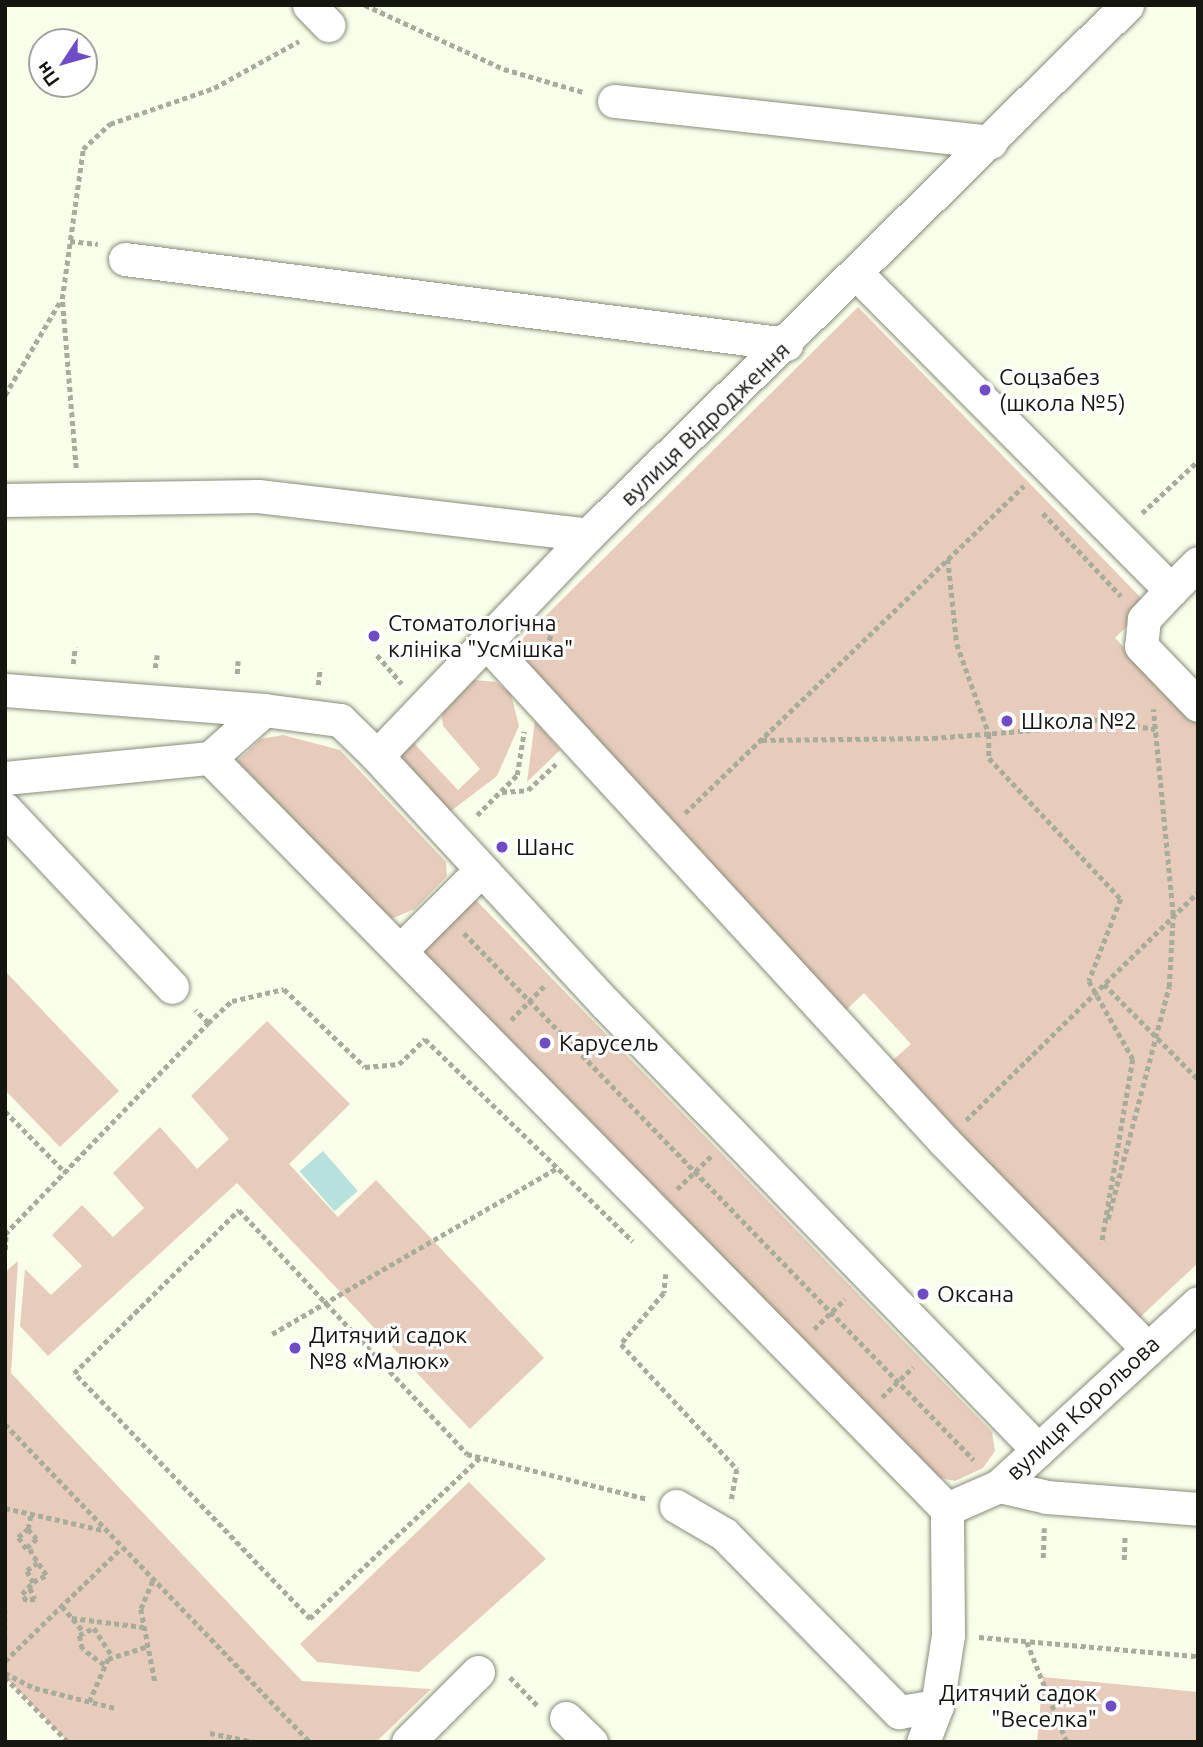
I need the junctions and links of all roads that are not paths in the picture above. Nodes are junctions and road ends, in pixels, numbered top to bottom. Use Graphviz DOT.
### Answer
graph roads {
  1 [pos="1127,5"];
  2 [pos="614,101"];
  3 [pos="991,142"];
  4 [pos="125,259"];
  5 [pos="859,276"];
  6 [pos="787,344"];
  7 [pos="5,500"];
  8 [pos="588,536"];
  9 [pos="1198,563"];
  10 [pos="1171,590"];
  11 [pos="486,642"];
  12 [pos="5,690"];
  13 [pos="1198,705"];
  14 [pos="264,710"];
  15 [pos="377,756"];
  16 [pos="210,758"];
  17 [pos="5,778"];
  18 [pos="5,810"];
  19 [pos="480,870"];
  20 [pos="402,948"];
  21 [pos="172,987"];
  22 [pos="1198,1303"];
  23 [pos="1147,1348"];
  24 [pos="1038,1450"];
  25 [pos="999,1486"];
  26 [pos="676,1506"];
  27 [pos="1198,1508"];
  28 [pos="947,1509"];
  29 [pos="478,1672"];
  30 [pos="937,1706"];
  31 [pos="566,1718"];
  32 [pos="408,1742"];
  33 [pos="591,1742"];
  34 [pos="923,1742"];
  1 -- 3 [label="street, вулиця Відродження"];
  2 -- 3 [label="street"];
  3 -- 5 [label="street, вулиця Відродження"];
  4 -- 6 [label="street"];
  5 -- 6 [label="street, вулиця Відродження"];
  5 -- 10 [label="street"];
  6 -- 8 [label="street, вулиця Відродження"];
  7 -- 8 [label="street"];
  8 -- 11 [label="street, вулиця Відродження"];
  9 -- 10 [label="street"];
  10 -- 13 [label="street"];
  11 -- 15 [label="street, вулиця Відродження"];
  11 -- 23 [label="street"];
  12 -- 14 [label="street"];
  14 -- 15 [label="street"];
  14 -- 16 [label="street"];
  15 -- 19 [label="street"];
  16 -- 17 [label="street"];
  16 -- 20 [label="street"];
  18 -- 21 [label="street"];
  19 -- 20 [label="street"];
  19 -- 24 [label="street"];
  20 -- 28 [label="street"];
  22 -- 23 [label="street, вулиця Корольова"];
  23 -- 24 [label="street, вулиця Корольова"];
  24 -- 25 [label="street, вулиця Корольова"];
  25 -- 27 [label="street"];
  25 -- 28 [label="street, вулиця Корольова"];
  26 -- 30 [label="street"];
  28 -- 30 [label="street"];
  29 -- 32 [label="street"];
  30 -- 34 [label="street"];
  31 -- 33 [label="street"];
}
